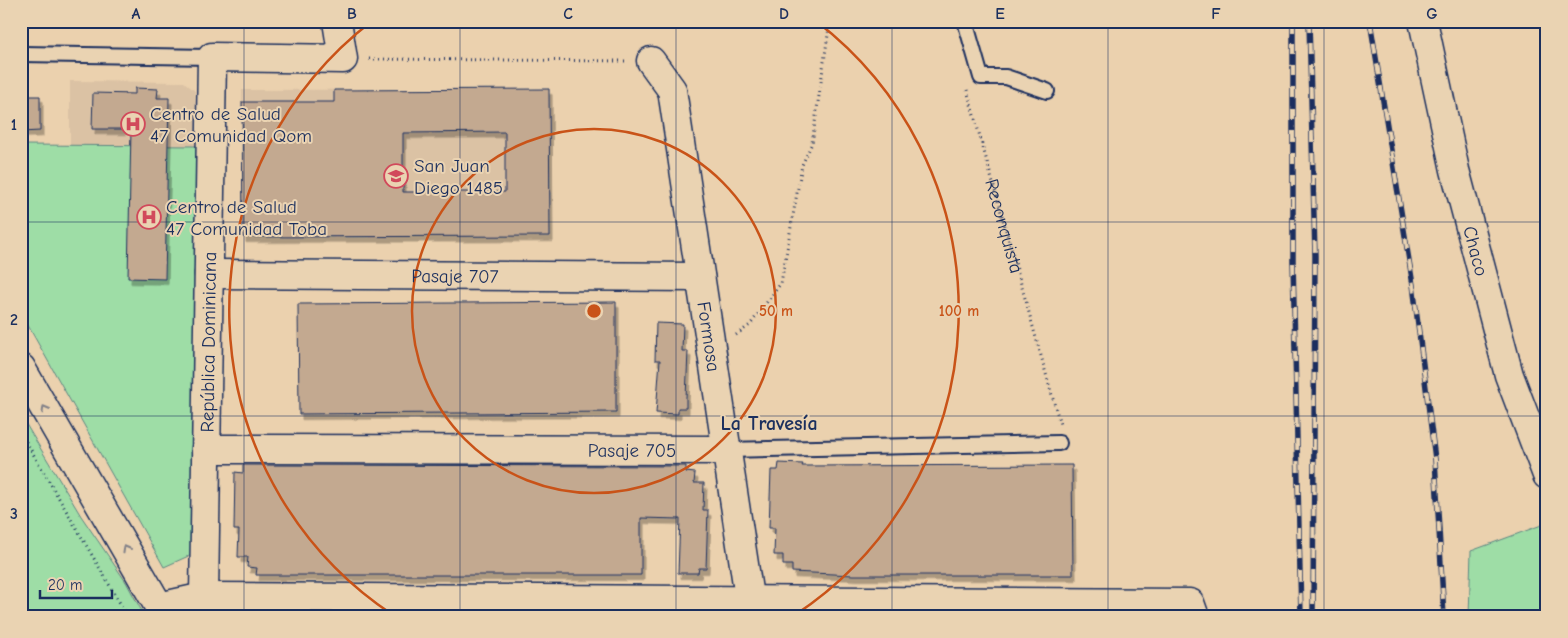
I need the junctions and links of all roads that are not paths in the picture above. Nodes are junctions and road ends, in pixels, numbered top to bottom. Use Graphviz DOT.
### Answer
graph roads {
  1 [pos="337,21"];
  2 [pos="965,21"];
  3 [pos="1423,21"];
  4 [pos="21,54"];
  5 [pos="212,57"];
  6 [pos="651,61"];
  7 [pos="1047,91"];
  8 [pos="209,274"];
  9 [pos="700,277"];
  10 [pos="21,368"];
  11 [pos="1059,443"];
  12 [pos="206,449"];
  13 [pos="726,450"];
  14 [pos="1547,475"];
  15 [pos="204,597"];
  16 [pos="398,607"];
  17 [pos="751,608"];
  18 [pos="1192,610"];
  19 [pos="162,612"];
  1 -- 5 [label="street"];
  2 -- 7 [label="lane"];
  3 -- 14 [label="street, Chaco"];
  4 -- 5 [label="lane"];
  5 -- 8 [label="street, República Dominicana"];
  6 -- 9 [label="street, Formosa"];
  8 -- 9 [label="street, Pasaje 707"];
  8 -- 12 [label="street, República Dominicana"];
  9 -- 13 [label="street, Formosa"];
  19 -- 10 [label="street, one-way"];
  11 -- 13 [label="lane, Pasaje 705"];
  12 -- 13 [label="street, Pasaje 705"];
  12 -- 15 [label="street, República Dominicana"];
  13 -- 17 [label="street, Formosa"];
  15 -- 16 [label="street"];
  15 -- 19 [label="street"];
  16 -- 17 [label="street"];
  17 -- 18 [label="street"];
}
